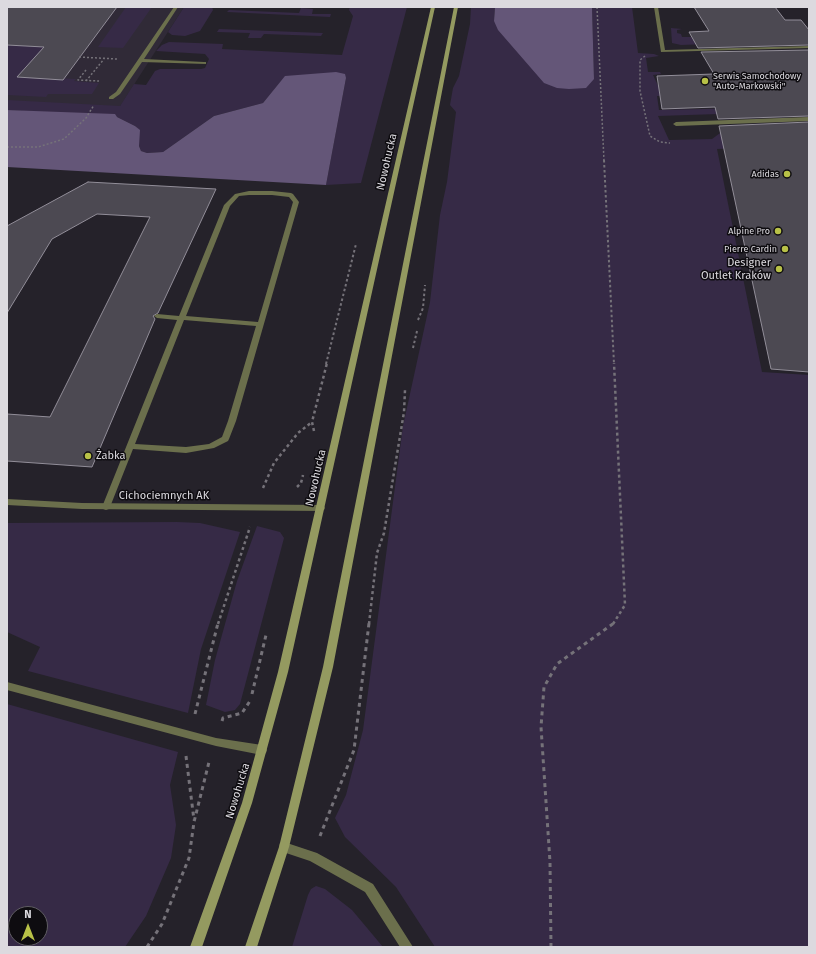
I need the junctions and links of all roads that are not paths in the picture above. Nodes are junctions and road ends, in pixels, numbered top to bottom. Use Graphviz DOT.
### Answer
graph roads {
  1 [pos="176,7"];
  2 [pos="433,7"];
  3 [pos="456,7"];
  4 [pos="656,7"];
  5 [pos="809,47"];
  6 [pos="140,60"];
  7 [pos="204,63"];
  8 [pos="111,98"];
  9 [pos="809,119"];
  10 [pos="676,124"];
  11 [pos="157,316"];
  12 [pos="182,317"];
  13 [pos="260,324"];
  14 [pos="130,446"];
  15 [pos="7,502"];
  16 [pos="106,507"];
  17 [pos="321,508"];
  18 [pos="7,686"];
  19 [pos="262,750"];
  20 [pos="284,847"];
  21 [pos="196,947"];
  22 [pos="251,947"];
  23 [pos="407,947"];
  1 -- 6 [label="street"];
  2 -- 17 [label="main road, Nowohucka"];
  3 -- 20 [label="main road"];
  4 -- 5 [label="street"];
  6 -- 7 [label="street"];
  6 -- 8 [label="street"];
  9 -- 10 [label="street"];
  11 -- 12 [label="street"];
  12 -- 13 [label="street"];
  12 -- 13 [label="street"];
  12 -- 14 [label="street"];
  13 -- 14 [label="street"];
  14 -- 16 [label="street"];
  15 -- 16 [label="street, Cichociemnych AK"];
  16 -- 17 [label="street, Cichociemnych AK"];
  17 -- 19 [label="main road, Nowohucka"];
  18 -- 19 [label="street"];
  19 -- 21 [label="main road, Nowohucka"];
  20 -- 22 [label="main road"];
  20 -- 23 [label="street"];
}
